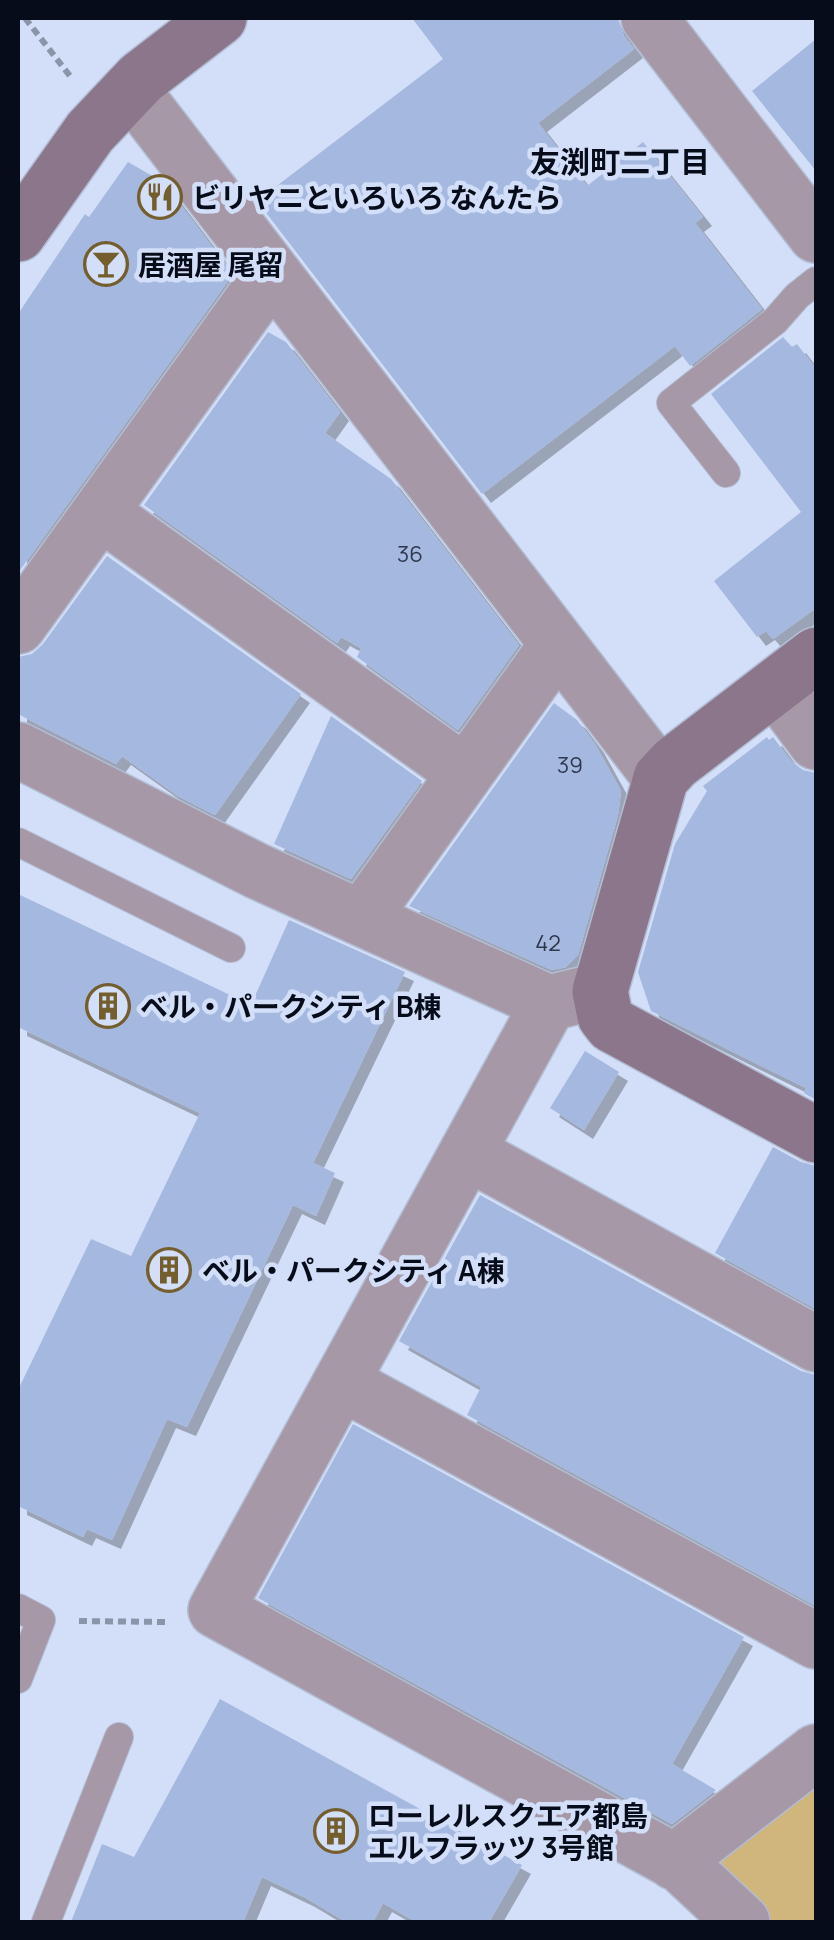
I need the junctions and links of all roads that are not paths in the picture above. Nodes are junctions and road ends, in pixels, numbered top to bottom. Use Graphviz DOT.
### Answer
graph roads {
  1 [pos="220,18"];
  2 [pos="649,18"];
  3 [pos="105,88"];
  4 [pos="18,234"];
  5 [pos="816,235"];
  6 [pos="272,273"];
  7 [pos="816,281"];
  8 [pos="726,473"];
  9 [pos="100,512"];
  10 [pos="18,626"];
  11 [pos="558,644"];
  12 [pos="796,671"];
  13 [pos="816,742"];
  14 [pos="18,750"];
  15 [pos="465,774"];
  16 [pos="662,778"];
  17 [pos="18,842"];
  18 [pos="362,918"];
  19 [pos="231,948"];
  20 [pos="575,997"];
  21 [pos="816,1135"];
  22 [pos="467,1152"];
  23 [pos="816,1344"];
  24 [pos="341,1382"];
  25 [pos="18,1608"];
  26 [pos="816,1641"];
  27 [pos="18,1678"];
  28 [pos="119,1737"];
  29 [pos="816,1752"];
  30 [pos="678,1864"];
  31 [pos="46,1922"];
  32 [pos="742,1922"];
  1 -- 3 [label="street"];
  2 -- 5 [label="street"];
  3 -- 4 [label="street"];
  3 -- 6 [label="street"];
  6 -- 9 [label="street"];
  6 -- 11 [label="street"];
  7 -- 8 [label="lane"];
  9 -- 10 [label="street"];
  9 -- 15 [label="street"];
  11 -- 15 [label="street"];
  11 -- 16 [label="street"];
  12 -- 13 [label="street"];
  12 -- 16 [label="street"];
  14 -- 18 [label="street"];
  15 -- 18 [label="street"];
  16 -- 20 [label="street"];
  17 -- 19 [label="lane"];
  18 -- 20 [label="street"];
  20 -- 21 [label="street"];
  20 -- 22 [label="street"];
  22 -- 23 [label="street"];
  22 -- 24 [label="street"];
  24 -- 26 [label="street"];
  24 -- 30 [label="street"];
  25 -- 27 [label="lane"];
  28 -- 31 [label="lane"];
  29 -- 30 [label="street"];
  30 -- 32 [label="street"];
}
